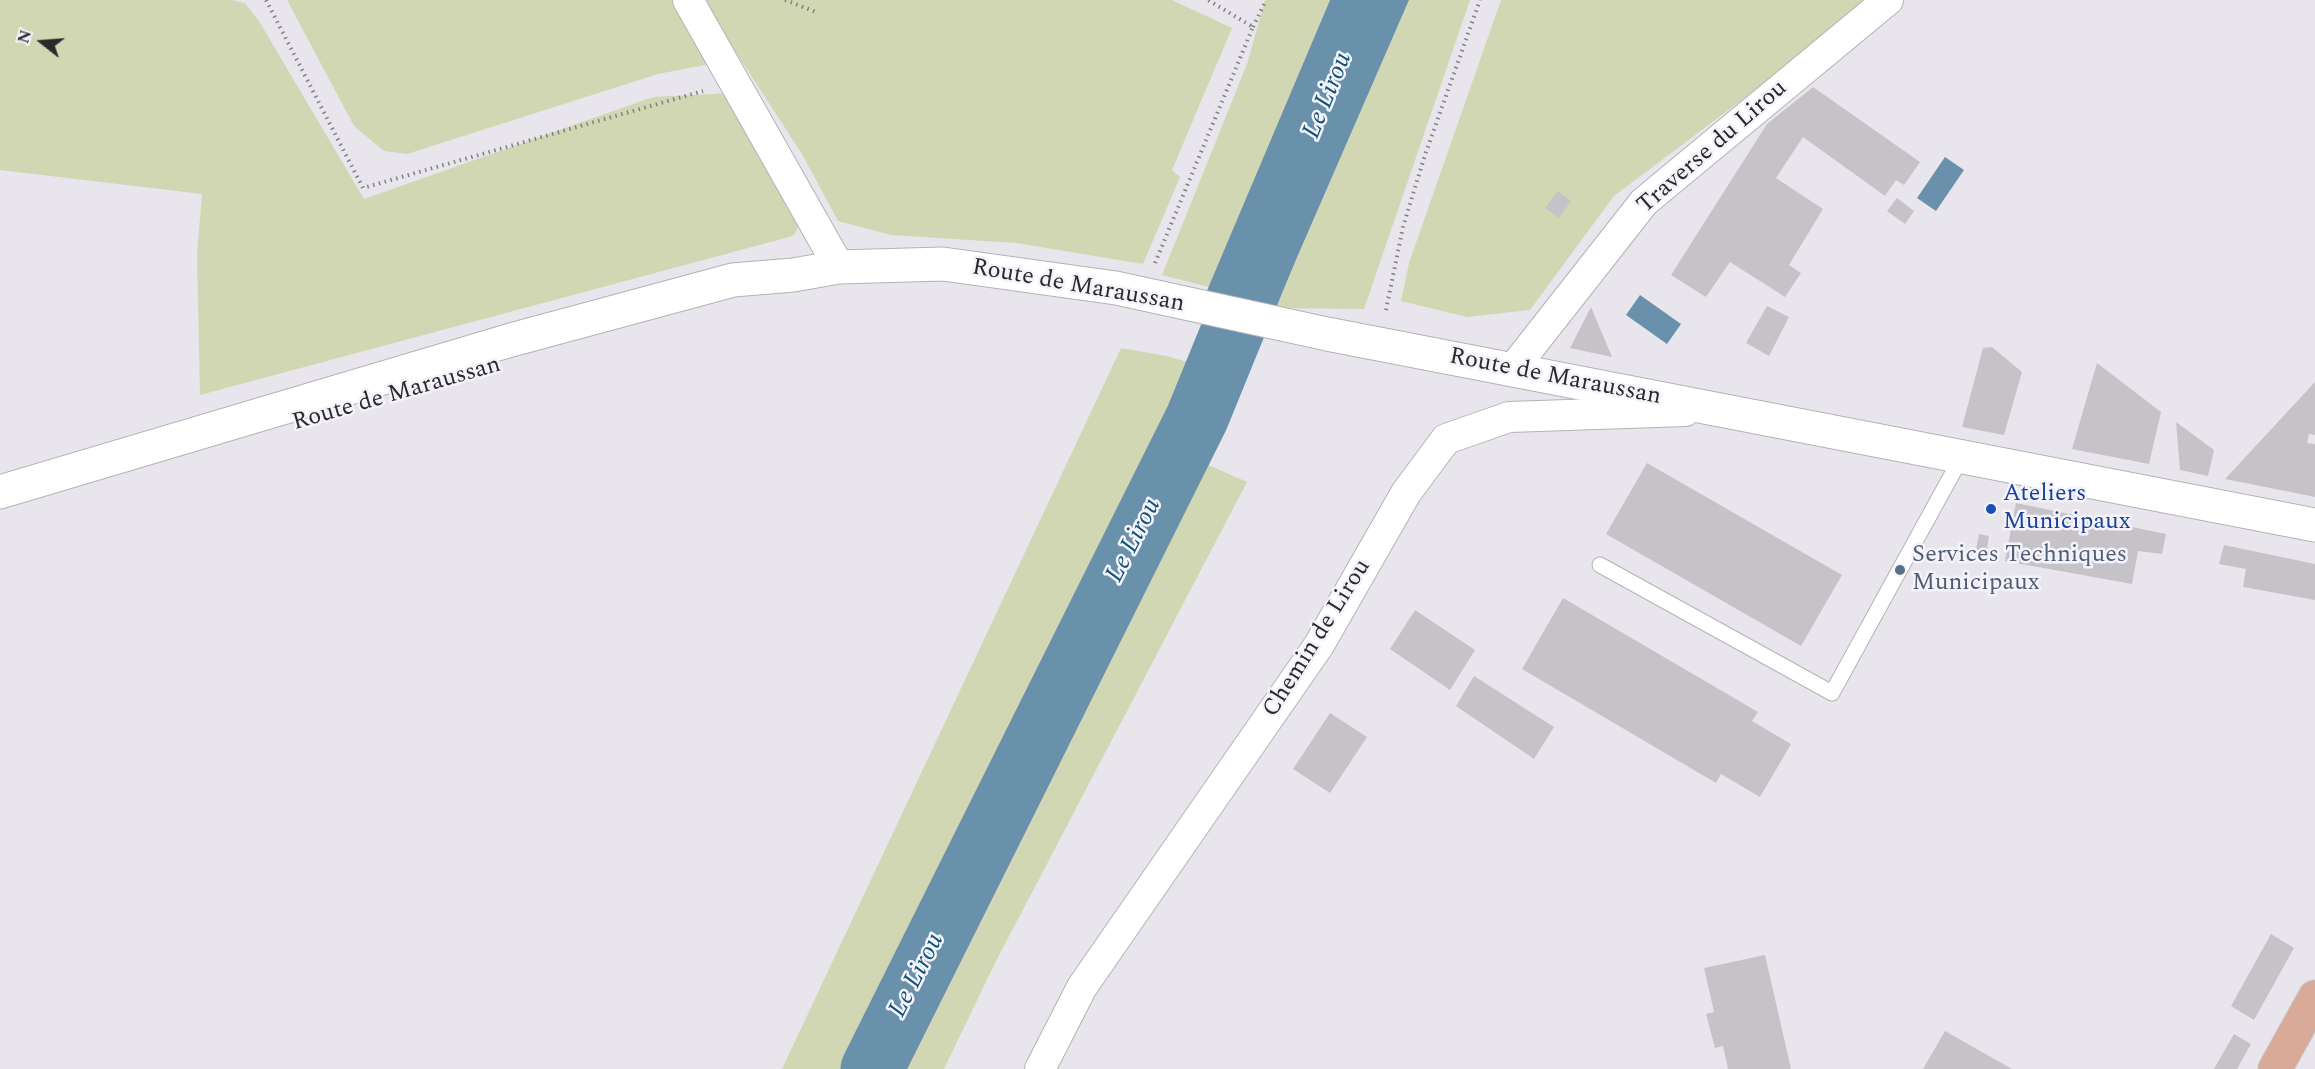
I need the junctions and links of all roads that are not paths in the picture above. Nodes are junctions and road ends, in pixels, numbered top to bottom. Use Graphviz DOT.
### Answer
graph roads {
  1 [pos="688,0"];
  2 [pos="1888,0"];
  3 [pos="839,267"];
  4 [pos="1512,370"];
  5 [pos="1718,409"];
  6 [pos="1961,458"];
  7 [pos="14,498"];
  8 [pos="2315,525"];
  9 [pos="1600,565"];
  10 [pos="2315,997"];
  11 [pos="1040,1069"];
  12 [pos="2275,1069"];
  1 -- 3 [label="street"];
  2 -- 4 [label="street, Traverse du Lirou"];
  3 -- 4 [label="main road, Route de Maraussan"];
  3 -- 7 [label="main road, Route de Maraussan"];
  4 -- 5 [label="main road, Route de Maraussan"];
  5 -- 6 [label="main road, Route de Maraussan"];
  5 -- 11 [label="street, Chemin de Lirou"];
  6 -- 8 [label="main road, Route de Maraussan"];
  6 -- 9 [label="lane"];
  10 -- 12 [label="main road"];
}
